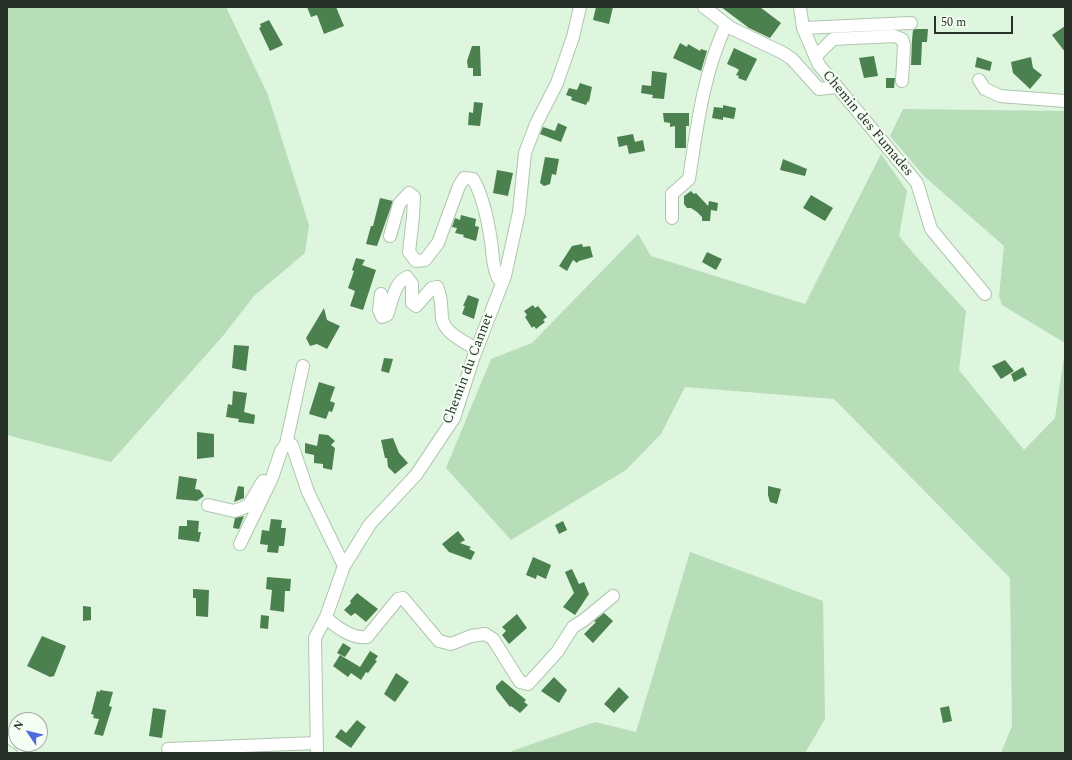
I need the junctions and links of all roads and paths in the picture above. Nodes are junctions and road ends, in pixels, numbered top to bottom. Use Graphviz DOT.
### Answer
graph roads {
  1 [pos="580,7"];
  2 [pos="704,7"];
  3 [pos="800,7"];
  4 [pos="911,23"];
  5 [pos="726,25"];
  6 [pos="803,28"];
  7 [pos="815,56"];
  8 [pos="979,80"];
  9 [pos="902,81"];
  10 [pos="836,87"];
  11 [pos="1065,101"];
  12 [pos="672,218"];
  13 [pos="390,236"];
  14 [pos="505,276"];
  15 [pos="381,294"];
  16 [pos="985,294"];
  17 [pos="476,349"];
  18 [pos="303,366"];
  19 [pos="286,444"];
  20 [pos="274,474"];
  21 [pos="208,505"];
  22 [pos="240,544"];
  23 [pos="344,566"];
  24 [pos="613,596"];
  25 [pos="326,617"];
  26 [pos="317,748"];
  27 [pos="168,749"];
  1 -- 14 [label="street, Chemin du Cannet"];
  2 -- 5 [label="street"];
  3 -- 6 [label="street, Chemin des Fumades"];
  4 -- 6 [label="street"];
  5 -- 10 [label="street"];
  5 -- 12 [label="street"];
  6 -- 7 [label="street, Chemin des Fumades"];
  7 -- 9 [label="street"];
  7 -- 10 [label="street, Chemin des Fumades"];
  8 -- 11 [label="street"];
  10 -- 16 [label="street, Chemin des Fumades"];
  13 -- 14 [label="street"];
  14 -- 17 [label="street, Chemin du Cannet"];
  15 -- 17 [label="street"];
  17 -- 23 [label="street, Chemin du Cannet"];
  18 -- 19 [label="street"];
  19 -- 20 [label="street"];
  19 -- 23 [label="street"];
  20 -- 21 [label="street"];
  20 -- 22 [label="street"];
  23 -- 25 [label="street, Chemin du Cannet"];
  24 -- 25 [label="street"];
  25 -- 26 [label="street, Chemin du Cannet"];
  26 -- 27 [label="street"];
}
